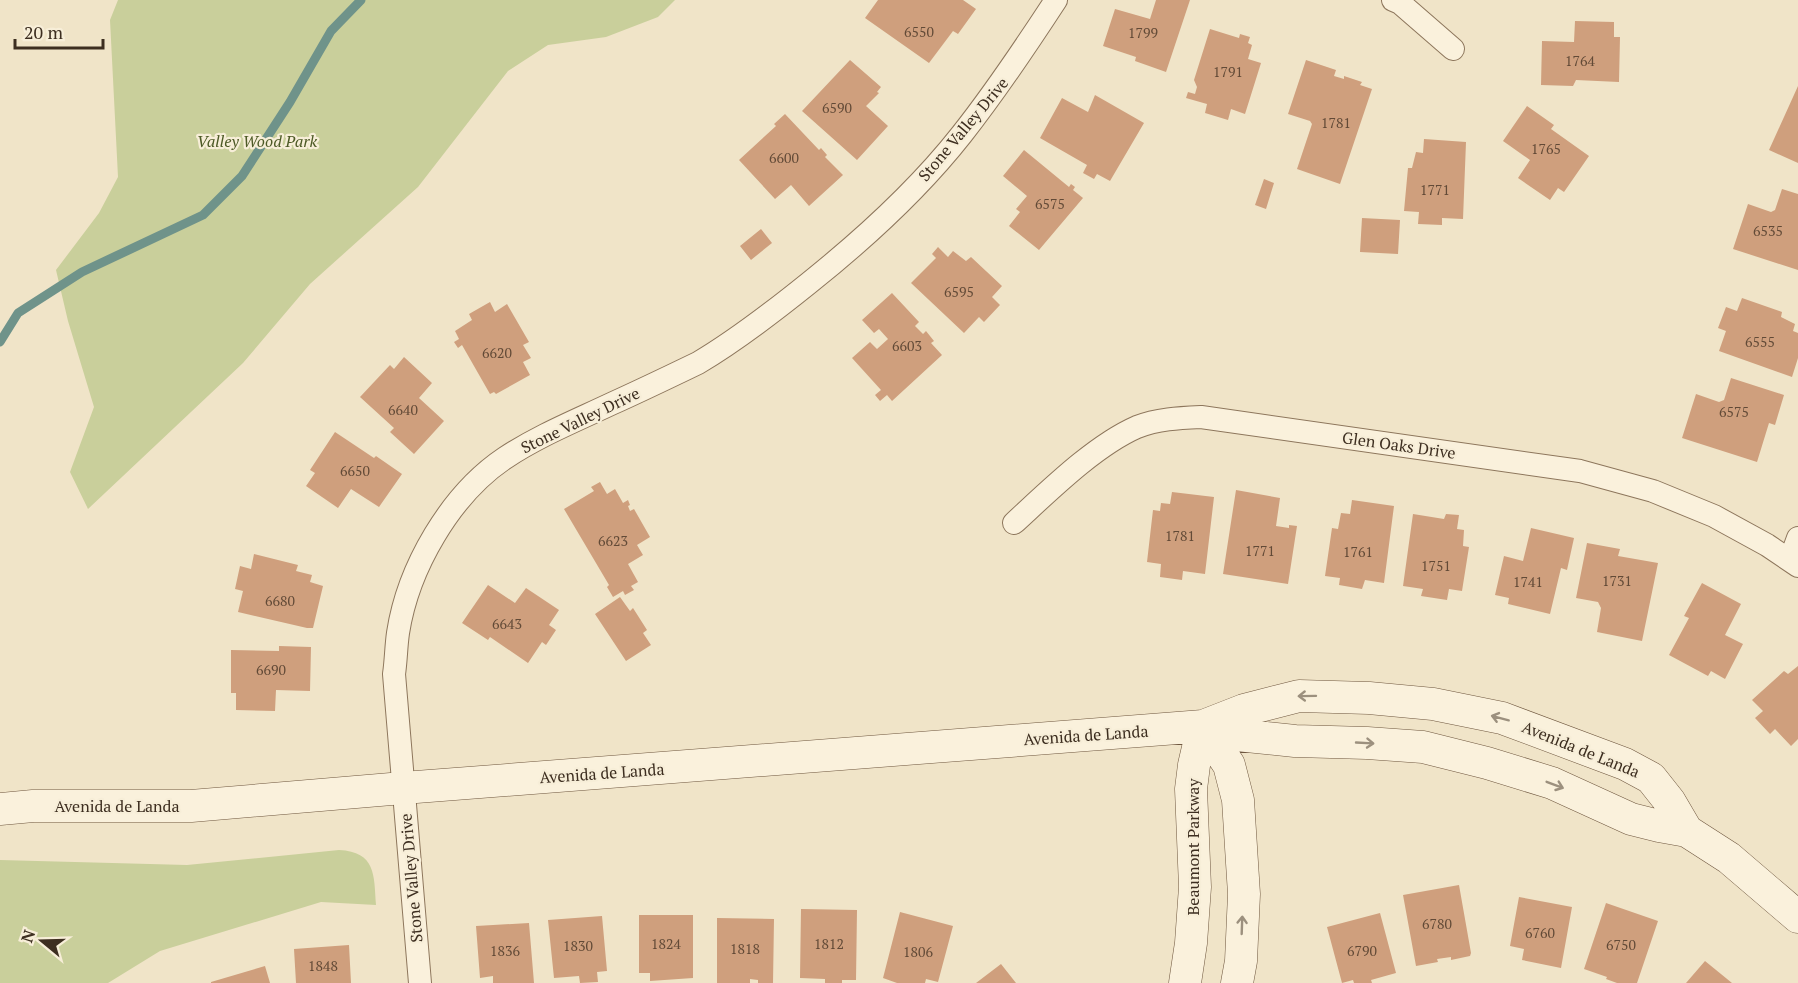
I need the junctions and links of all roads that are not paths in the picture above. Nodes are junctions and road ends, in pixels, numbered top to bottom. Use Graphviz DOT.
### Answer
graph roads {
  1 [pos="1056,0"];
  2 [pos="1393,0"];
  3 [pos="1453,48"];
  4 [pos="1014,523"];
  5 [pos="1798,538"];
  6 [pos="1794,563"];
  7 [pos="1203,726"];
  8 [pos="403,788"];
  9 [pos="0,809"];
  10 [pos="1687,831"];
  11 [pos="1798,917"];
  12 [pos="420,983"];
  13 [pos="1185,983"];
  14 [pos="1237,983"];
  1 -- 8 [label="street, Stone Valley Drive"];
  2 -- 3 [label="street"];
  4 -- 6 [label="street, Glen Oaks Drive"];
  5 -- 6 [label="street"];
  7 -- 8 [label="street, Avenida de Landa"];
  7 -- 10 [label="street, Avenida de Landa, one-way"];
  10 -- 7 [label="street, Avenida de Landa, one-way"];
  7 -- 13 [label="street, Beaumont Parkway"];
  14 -- 7 [label="street, one-way"];
  8 -- 9 [label="street, Avenida de Landa"];
  8 -- 12 [label="street, Stone Valley Drive"];
  10 -- 11 [label="street, Avenida de Landa"];
}
